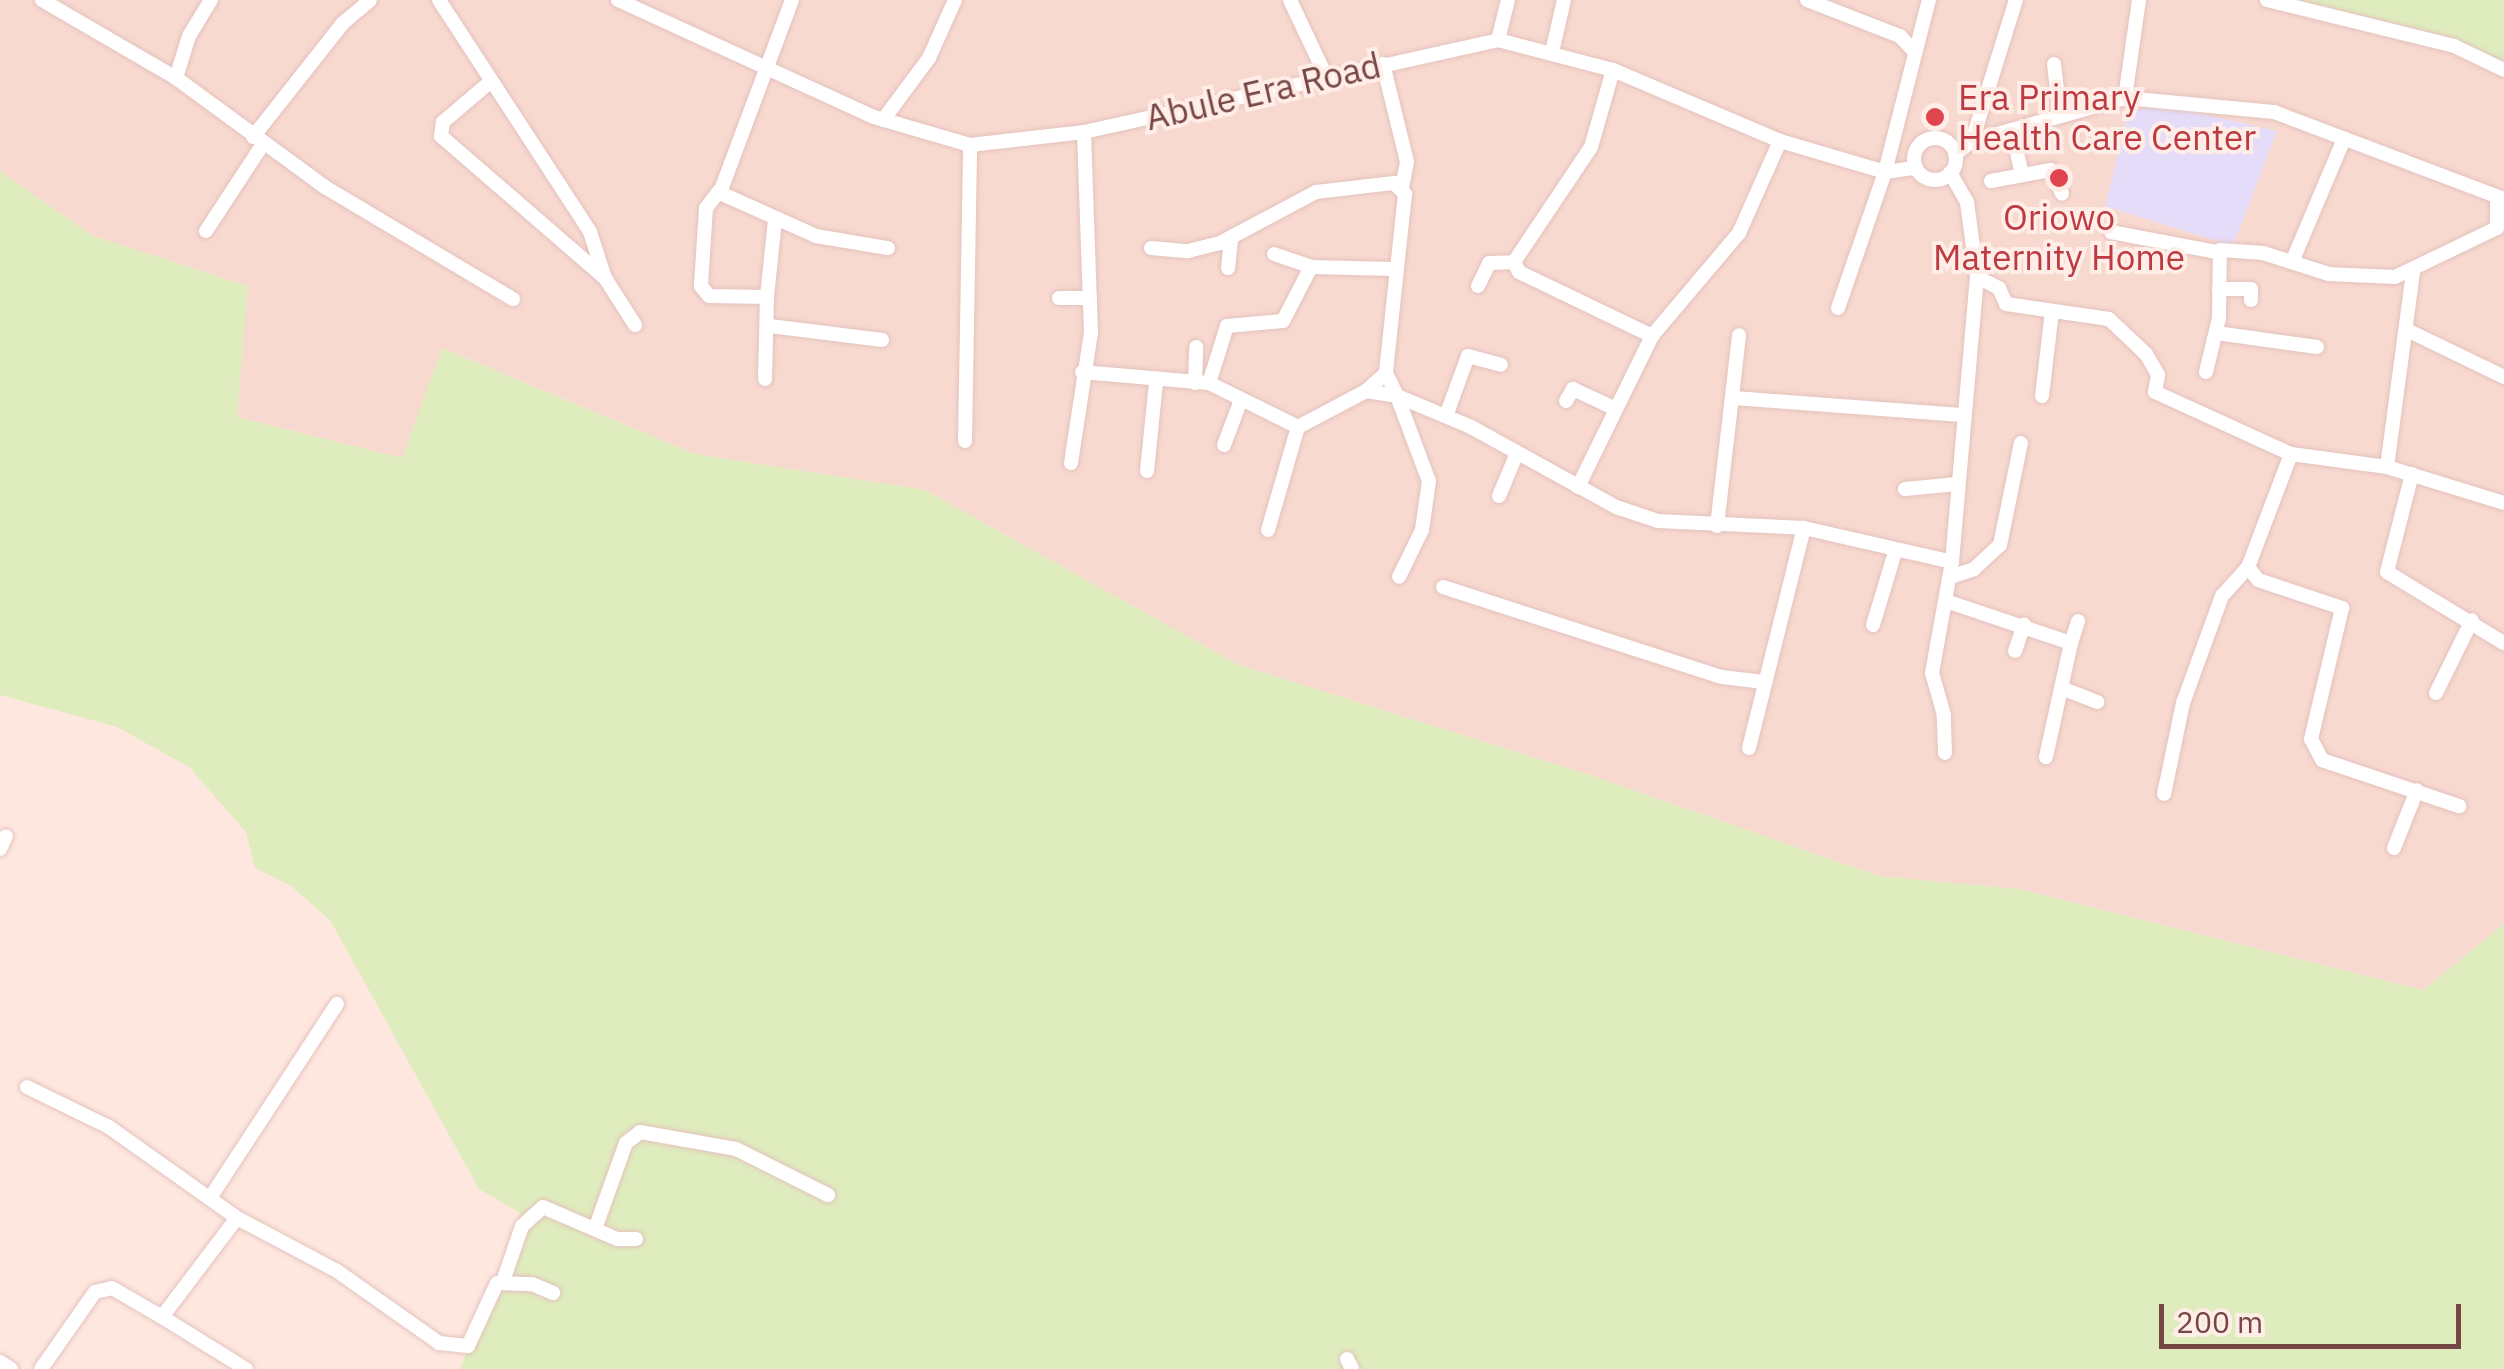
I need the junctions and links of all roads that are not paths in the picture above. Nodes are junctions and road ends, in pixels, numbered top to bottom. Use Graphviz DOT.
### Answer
graph roads {
  1 [pos="42,0"];
  2 [pos="211,0"];
  3 [pos="370,0"];
  4 [pos="440,0"];
  5 [pos="618,0"];
  6 [pos="792,0"];
  7 [pos="955,0"];
  8 [pos="1290,0"];
  9 [pos="1508,0"];
  10 [pos="1564,0"];
  11 [pos="1807,0"];
  12 [pos="1929,0"];
  13 [pos="2016,0"];
  14 [pos="2138,0"];
  15 [pos="2267,0"];
  16 [pos="1922,25"];
  17 [pos="1900,36"];
  18 [pos="1498,40"];
  19 [pos="1552,52"];
  20 [pos="1914,52"];
  21 [pos="1382,64"];
  22 [pos="2054,64"];
  23 [pos="768,66"];
  24 [pos="1613,70"];
  25 [pos="2504,70"];
  26 [pos="1326,76"];
  27 [pos="176,78"];
  28 [pos="490,82"];
  29 [pos="2125,98"];
  30 [pos="2060,116"];
  31 [pos="883,120"];
  32 [pos="2012,130"];
  33 [pos="1084,132"];
  34 [pos="2344,138"];
  35 [pos="1780,140"];
  36 [pos="258,141"];
  37 [pos="1972,141"];
  38 [pos="970,145"];
  39 [pos="1955,154"];
  40 [pos="1915,168"];
  41 [pos="1884,172"];
  42 [pos="1950,173"];
  43 [pos="2022,175"];
  44 [pos="1991,181"];
  45 [pos="1402,188"];
  46 [pos="720,191"];
  47 [pos="2062,194"];
  48 [pos="2500,198"];
  49 [pos="775,219"];
  50 [pos="206,230"];
  51 [pos="2500,231"];
  52 [pos="2111,232"];
  53 [pos="1231,240"];
  54 [pos="888,248"];
  55 [pos="1152,248"];
  56 [pos="2217,252"];
  57 [pos="1274,254"];
  58 [pos="1514,262"];
  59 [pos="2292,262"];
  60 [pos="1311,267"];
  61 [pos="1228,268"];
  62 [pos="1392,269"];
  63 [pos="2414,272"];
  64 [pos="1977,277"];
  65 [pos="604,278"];
  66 [pos="1478,286"];
  67 [pos="2219,289"];
  68 [pos="766,297"];
  69 [pos="1059,298"];
  70 [pos="1090,298"];
  71 [pos="513,299"];
  72 [pos="2251,300"];
  73 [pos="1838,308"];
  74 [pos="2052,312"];
  75 [pos="636,326"];
  76 [pos="770,326"];
  77 [pos="2409,331"];
  78 [pos="2216,333"];
  79 [pos="1652,336"];
  80 [pos="1739,336"];
  81 [pos="882,340"];
  82 [pos="1196,347"];
  83 [pos="2318,347"];
  84 [pos="1501,365"];
  85 [pos="1082,372"];
  86 [pos="1386,372"];
  87 [pos="2206,372"];
  88 [pos="2504,376"];
  89 [pos="766,379"];
  90 [pos="1156,383"];
  91 [pos="1202,384"];
  92 [pos="1366,391"];
  93 [pos="1397,396"];
  94 [pos="2042,396"];
  95 [pos="1734,398"];
  96 [pos="1241,400"];
  97 [pos="1566,402"];
  98 [pos="1616,409"];
  99 [pos="1961,415"];
  100 [pos="1446,416"];
  101 [pos="1298,427"];
  102 [pos="965,442"];
  103 [pos="2021,444"];
  104 [pos="1224,446"];
  105 [pos="1517,453"];
  106 [pos="2292,454"];
  107 [pos="1071,463"];
  108 [pos="2387,467"];
  109 [pos="1147,471"];
  110 [pos="2412,474"];
  111 [pos="1957,484"];
  112 [pos="1578,486"];
  113 [pos="1905,490"];
  114 [pos="1499,496"];
  115 [pos="2504,502"];
  116 [pos="1717,526"];
  117 [pos="1804,528"];
  118 [pos="1268,530"];
  119 [pos="1895,552"];
  120 [pos="2248,567"];
  121 [pos="1951,569"];
  122 [pos="1398,577"];
  123 [pos="1443,587"];
  124 [pos="1946,601"];
  125 [pos="2078,620"];
  126 [pos="2472,620"];
  127 [pos="1873,625"];
  128 [pos="2024,625"];
  129 [pos="2072,643"];
  130 [pos="2504,643"];
  131 [pos="2016,651"];
  132 [pos="1764,682"];
  133 [pos="2062,688"];
  134 [pos="2436,693"];
  135 [pos="2097,702"];
  136 [pos="1749,748"];
  137 [pos="1944,753"];
  138 [pos="2046,758"];
  139 [pos="2416,790"];
  140 [pos="2164,794"];
  141 [pos="2459,806"];
  142 [pos="2394,848"];
  143 [pos="338,1004"];
  144 [pos="27,1087"];
  145 [pos="828,1195"];
  146 [pos="210,1198"];
  147 [pos="237,1218"];
  148 [pos="595,1229"];
  149 [pos="636,1239"];
  150 [pos="502,1281"];
  151 [pos="553,1293"];
  152 [pos="162,1317"];
  153 [pos="0,1362"];
  154 [pos="11,1369"];
  155 [pos="41,1369"];
  156 [pos="246,1369"];
  1 -- 27 [label="street"];
  2 -- 27 [label="street"];
  3 -- 36 [label="street"];
  4 -- 28 [label="street"];
  5 -- 23 [label="street, Abule Era Road"];
  6 -- 23 [label="street"];
  7 -- 31 [label="street"];
  8 -- 26 [label="street"];
  9 -- 18 [label="street"];
  10 -- 19 [label="street"];
  11 -- 17 [label="street"];
  12 -- 16 [label="street"];
  13 -- 37 [label="street"];
  14 -- 29 [label="street"];
  15 -- 25 [label="street"];
  16 -- 17 [label="street"];
  16 -- 20 [label="street"];
  17 -- 20 [label="street"];
  18 -- 19 [label="street, Abule Era Road"];
  18 -- 21 [label="street, Abule Era Road"];
  19 -- 24 [label="street, Abule Era Road"];
  20 -- 41 [label="street"];
  21 -- 26 [label="street, Abule Era Road"];
  21 -- 45 [label="street"];
  22 -- 30 [label="street"];
  23 -- 31 [label="street, Abule Era Road"];
  23 -- 46 [label="street"];
  24 -- 35 [label="street, Abule Era Road"];
  24 -- 58 [label="street"];
  26 -- 33 [label="street, Abule Era Road"];
  27 -- 36 [label="street"];
  28 -- 65 [label="street"];
  28 -- 65 [label="street"];
  29 -- 30 [label="street"];
  29 -- 34 [label="street"];
  30 -- 32 [label="street"];
  31 -- 38 [label="street, Abule Era Road"];
  32 -- 37 [label="street"];
  32 -- 43 [label="street"];
  33 -- 38 [label="street, Abule Era Road"];
  33 -- 70 [label="street"];
  34 -- 48 [label="street"];
  34 -- 59 [label="street"];
  35 -- 41 [label="street, Abule Era Road"];
  35 -- 79 [label="street"];
  36 -- 50 [label="street"];
  36 -- 71 [label="street"];
  37 -- 39 [label="street"];
  38 -- 102 [label="street"];
  39 -- 40 [label="street"];
  39 -- 42 [label="street"];
  40 -- 41 [label="street, Abule Era Road"];
  40 -- 42 [label="street, Abule Era Road"];
  41 -- 73 [label="street"];
  42 -- 64 [label="street"];
  43 -- 44 [label="street"];
  43 -- 47 [label="street"];
  45 -- 53 [label="street"];
  45 -- 62 [label="street"];
  46 -- 49 [label="street"];
  46 -- 68 [label="street"];
  48 -- 51 [label="street"];
  49 -- 54 [label="street"];
  49 -- 68 [label="street"];
  51 -- 63 [label="street"];
  52 -- 56 [label="street"];
  53 -- 55 [label="street"];
  53 -- 61 [label="street"];
  56 -- 59 [label="street"];
  56 -- 67 [label="street"];
  57 -- 60 [label="street"];
  58 -- 66 [label="street"];
  58 -- 79 [label="street"];
  59 -- 63 [label="street"];
  60 -- 62 [label="street"];
  60 -- 91 [label="street"];
  62 -- 86 [label="street"];
  63 -- 77 [label="street"];
  64 -- 74 [label="street"];
  64 -- 99 [label="street"];
  65 -- 75 [label="street"];
  67 -- 72 [label="street"];
  67 -- 78 [label="street"];
  68 -- 76 [label="street"];
  69 -- 70 [label="street"];
  70 -- 85 [label="street"];
  74 -- 94 [label="street"];
  74 -- 106 [label="street"];
  76 -- 81 [label="street"];
  76 -- 89 [label="street"];
  77 -- 88 [label="street"];
  77 -- 108 [label="street"];
  78 -- 83 [label="street"];
  78 -- 87 [label="street"];
  79 -- 98 [label="street"];
  80 -- 95 [label="street"];
  82 -- 91 [label="street"];
  84 -- 100 [label="street"];
  85 -- 90 [label="street"];
  85 -- 107 [label="street"];
  86 -- 92 [label="street"];
  86 -- 93 [label="street"];
  90 -- 91 [label="street"];
  90 -- 109 [label="street"];
  91 -- 96 [label="street"];
  92 -- 93 [label="street"];
  92 -- 101 [label="street"];
  93 -- 100 [label="street"];
  93 -- 122 [label="street"];
  95 -- 99 [label="street"];
  95 -- 116 [label="street"];
  96 -- 101 [label="street"];
  96 -- 104 [label="street"];
  97 -- 98 [label="street"];
  98 -- 112 [label="street"];
  99 -- 111 [label="street"];
  100 -- 105 [label="street"];
  101 -- 118 [label="street"];
  103 -- 121 [label="street"];
  105 -- 112 [label="street"];
  105 -- 114 [label="street"];
  106 -- 108 [label="street"];
  106 -- 120 [label="street"];
  108 -- 110 [label="street"];
  110 -- 115 [label="street"];
  110 -- 126 [label="street"];
  111 -- 113 [label="street"];
  111 -- 121 [label="street"];
  112 -- 116 [label="street"];
  116 -- 117 [label="street"];
  117 -- 119 [label="street"];
  117 -- 132 [label="street"];
  119 -- 121 [label="street"];
  119 -- 127 [label="street"];
  120 -- 139 [label="street"];
  120 -- 140 [label="street"];
  121 -- 124 [label="street"];
  123 -- 132 [label="street"];
  124 -- 128 [label="street"];
  124 -- 137 [label="street"];
  125 -- 129 [label="street"];
  126 -- 130 [label="street"];
  126 -- 134 [label="street"];
  128 -- 129 [label="street"];
  128 -- 131 [label="street"];
  129 -- 133 [label="street"];
  132 -- 136 [label="street"];
  133 -- 135 [label="street"];
  133 -- 138 [label="street"];
  139 -- 141 [label="street"];
  139 -- 142 [label="street"];
  143 -- 146 [label="street"];
  144 -- 146 [label="street"];
  145 -- 148 [label="street"];
  146 -- 147 [label="street"];
  147 -- 150 [label="street"];
  147 -- 152 [label="street"];
  148 -- 149 [label="street"];
  148 -- 150 [label="street"];
  150 -- 151 [label="street"];
  152 -- 155 [label="street"];
  152 -- 156 [label="street"];
  153 -- 154 [label="street"];
}
